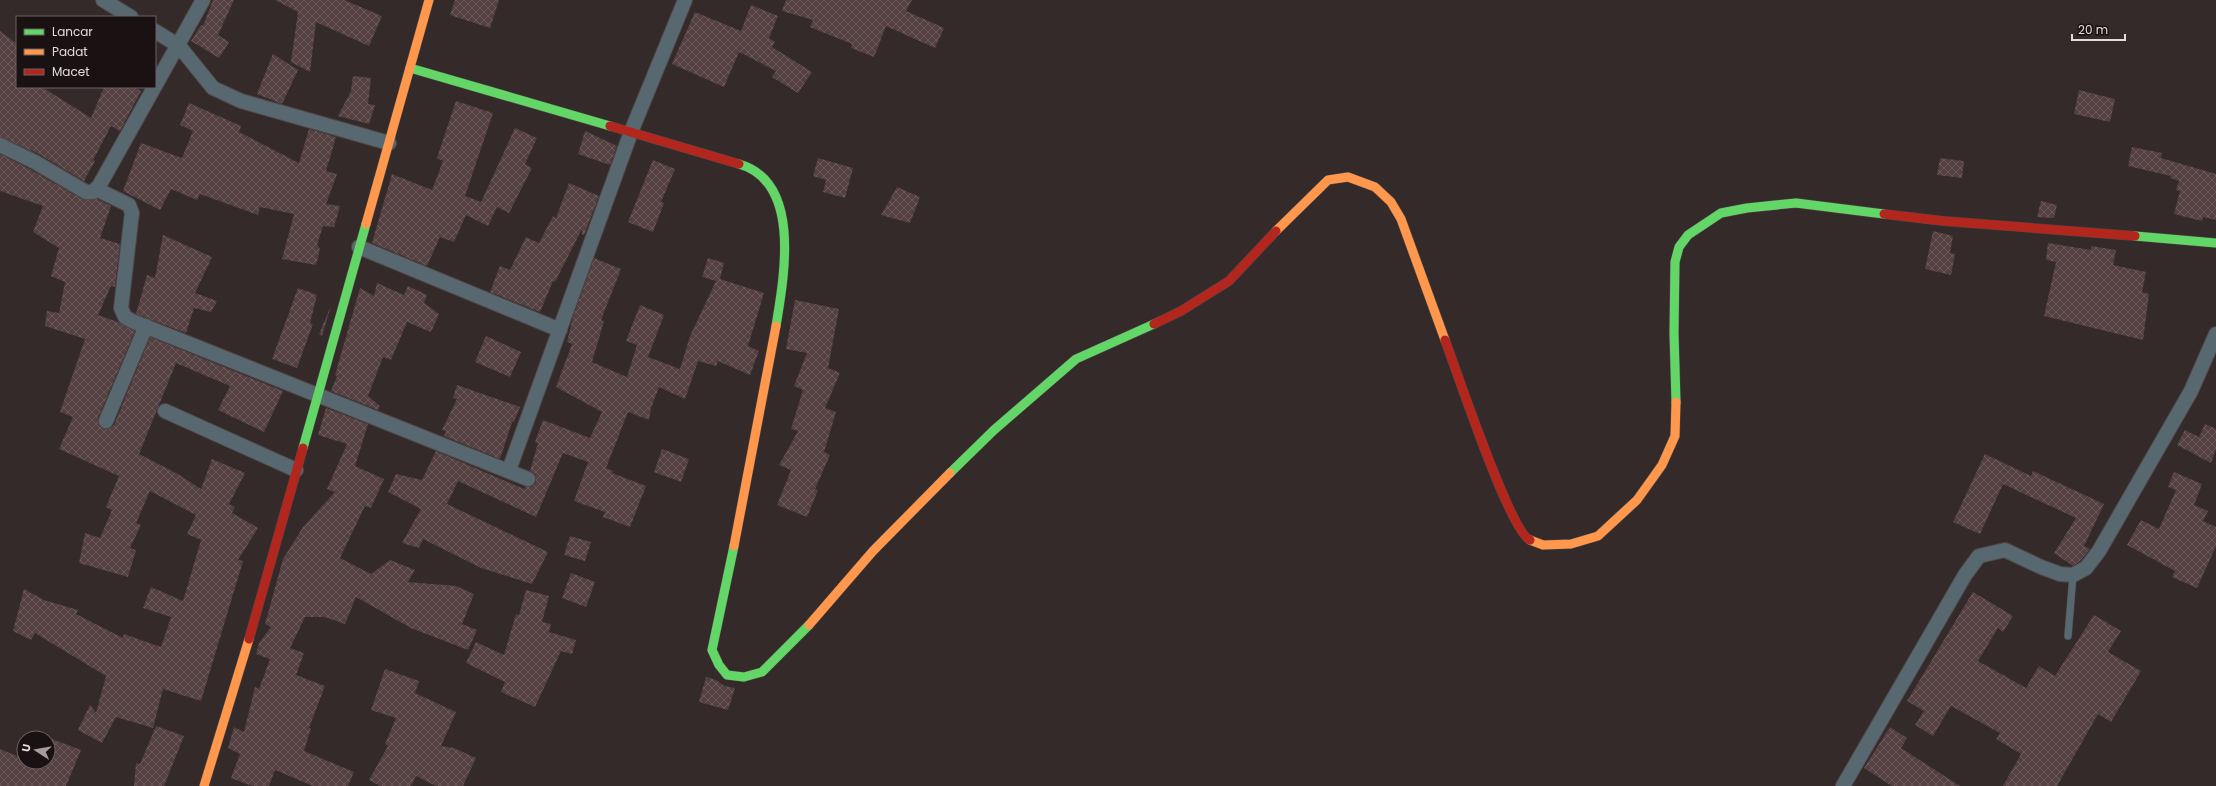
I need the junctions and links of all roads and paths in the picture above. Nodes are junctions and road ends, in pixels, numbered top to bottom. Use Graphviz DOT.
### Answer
graph roads {
  1 [pos="104,0"];
  2 [pos="203,0"];
  3 [pos="429,0"];
  4 [pos="685,0"];
  5 [pos="129,16"];
  6 [pos="156,32"];
  7 [pos="179,46"];
  8 [pos="410,68"];
  9 [pos="156,86"];
  10 [pos="155,88"];
  11 [pos="631,132"];
  12 [pos="389,143"];
  13 [pos="0,145"];
  14 [pos="96,189"];
  15 [pos="2216,243"];
  16 [pos="359,247"];
  17 [pos="146,326"];
  18 [pos="560,330"];
  19 [pos="2216,334"];
  20 [pos="318,394"];
  21 [pos="165,411"];
  22 [pos="106,421"];
  23 [pos="296,470"];
  24 [pos="509,470"];
  25 [pos="528,479"];
  26 [pos="2073,575"];
  27 [pos="2068,636"];
  28 [pos="204,786"];
  29 [pos="1843,786"];
  1 -- 5 [label="street"];
  2 -- 7 [label="street"];
  3 -- 8 [label="street"];
  4 -- 11 [label="street"];
  6 -- 7 [label="street"];
  7 -- 9 [label="street"];
  7 -- 12 [label="street"];
  8 -- 11 [label="street"];
  8 -- 12 [label="street"];
  10 -- 14 [label="street"];
  11 -- 15 [label="street"];
  11 -- 18 [label="street"];
  12 -- 16 [label="street"];
  13 -- 14 [label="street"];
  14 -- 17 [label="street"];
  16 -- 18 [label="street"];
  16 -- 20 [label="street"];
  17 -- 20 [label="street"];
  17 -- 22 [label="street"];
  18 -- 24 [label="street"];
  19 -- 26 [label="street"];
  20 -- 23 [label="street"];
  20 -- 24 [label="street"];
  21 -- 23 [label="street"];
  23 -- 28 [label="street"];
  24 -- 25 [label="street"];
  26 -- 27 [label="lane"];
  26 -- 29 [label="street"];
}
